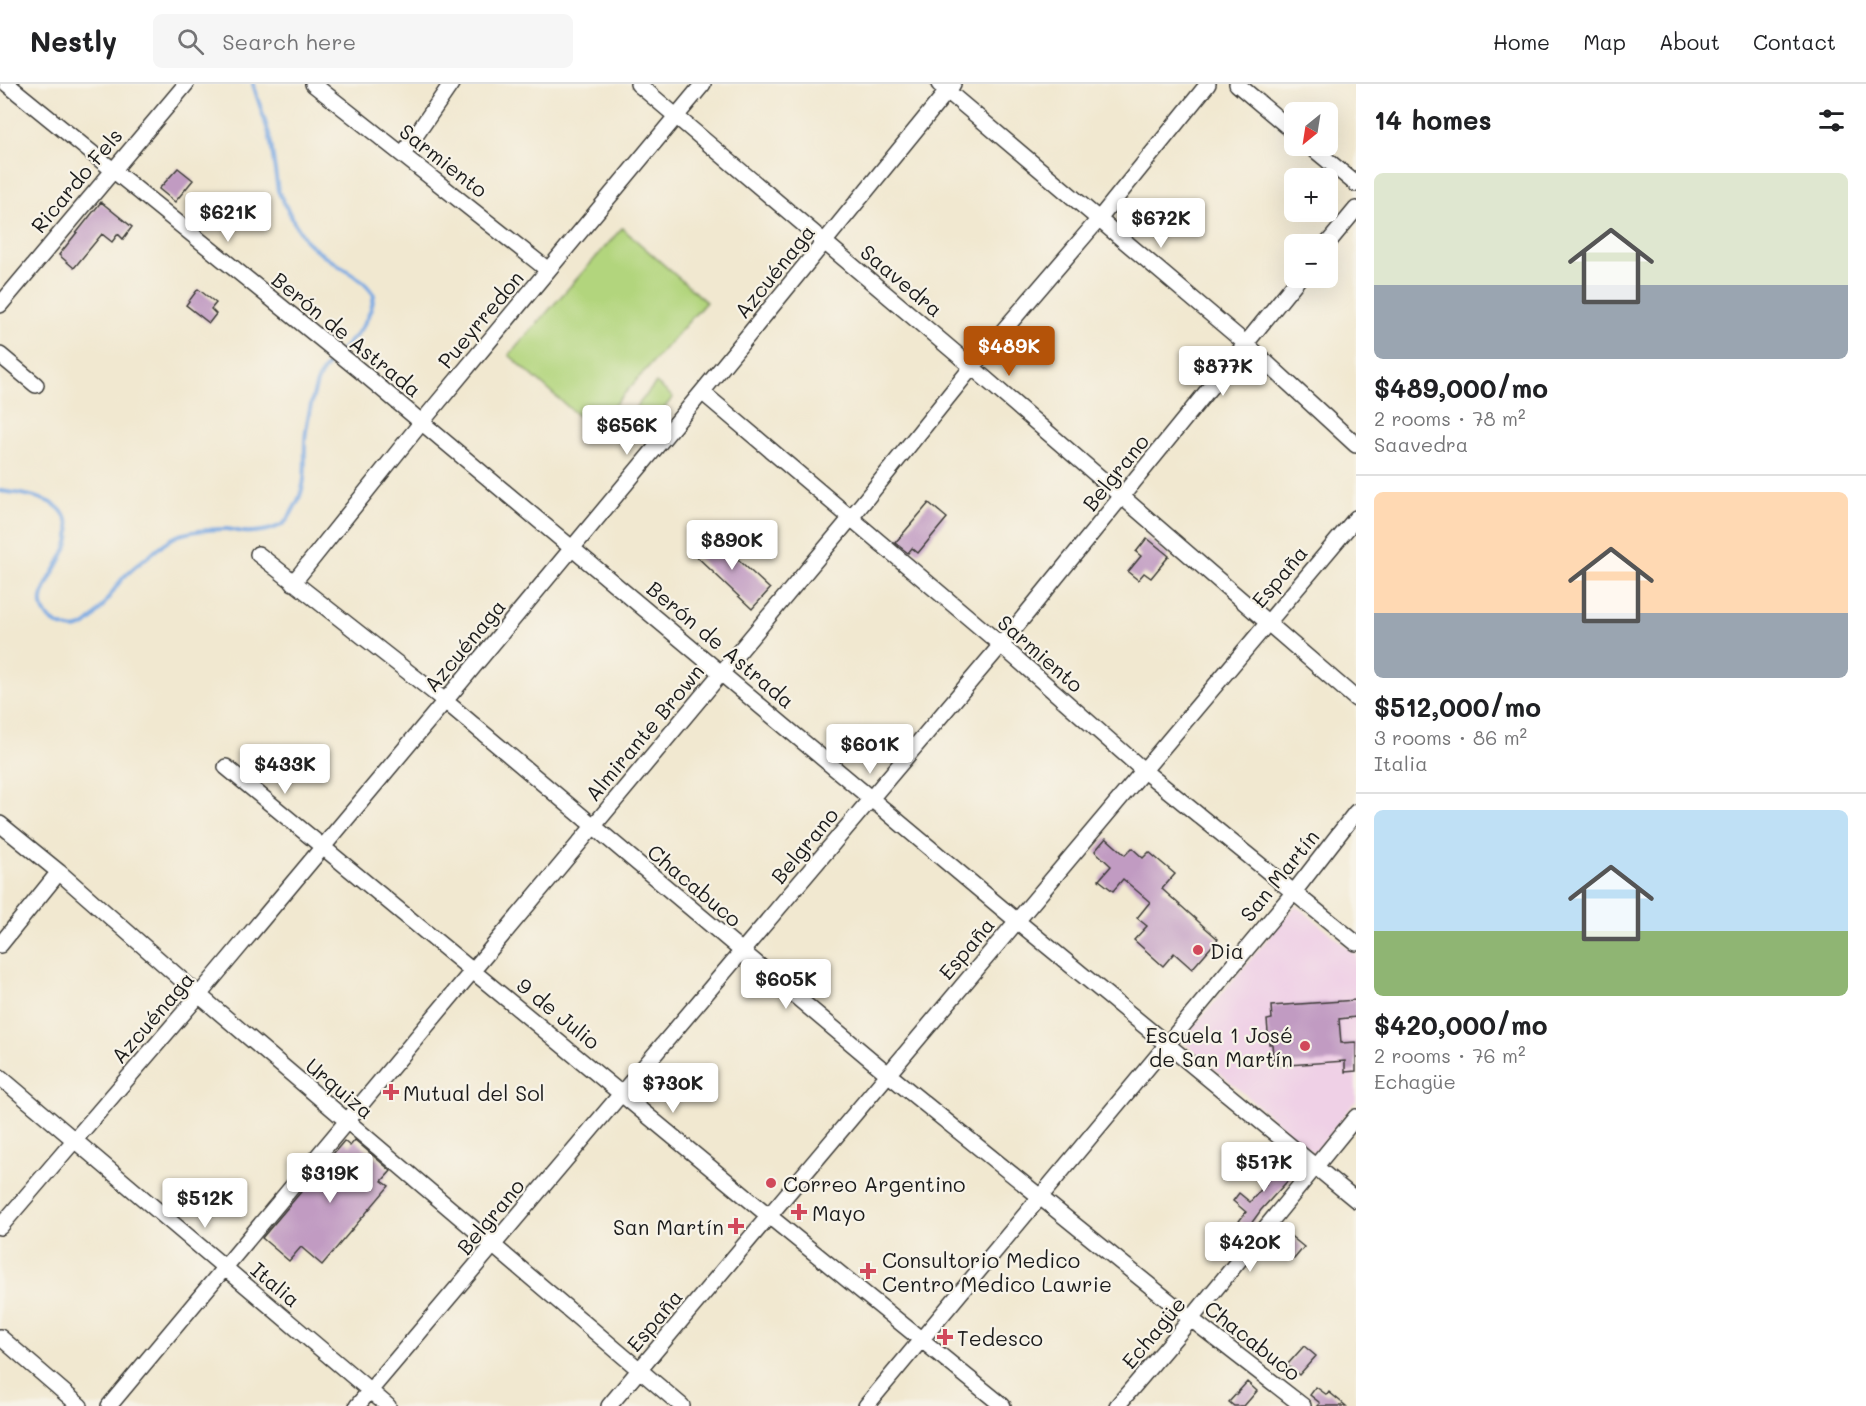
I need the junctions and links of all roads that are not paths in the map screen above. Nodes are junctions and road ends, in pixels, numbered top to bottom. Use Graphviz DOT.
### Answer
graph roads {
  1 [pos="7,84"];
  2 [pos="186,84"];
  3 [pos="313,84"];
  4 [pos="451,84"];
  5 [pos="638,84"];
  6 [pos="703,84"];
  7 [pos="1208,84"];
  8 [pos="1237,84"];
  9 [pos="946,86"];
  10 [pos="677,116"];
  11 [pos="1284,124"];
  12 [pos="403,154"];
  13 [pos="1322,156"];
  14 [pos="112,170"];
  15 [pos="1356,184"];
  16 [pos="1356,209"];
  17 [pos="1099,219"];
  18 [pos="1335,234"];
  19 [pos="825,242"];
  20 [pos="548,270"];
  21 [pos="1291,288"];
  22 [pos="0,304"];
  23 [pos="1245,343"];
  24 [pos="0,355"];
  25 [pos="972,367"];
  26 [pos="36,385"];
  27 [pos="702,392"];
  28 [pos="421,423"];
  29 [pos="1356,445"];
  30 [pos="1122,496"];
  31 [pos="1356,518"];
  32 [pos="850,519"];
  33 [pos="573,547"];
  34 [pos="258,554"];
  35 [pos="293,583"];
  36 [pos="1267,623"];
  37 [pos="1001,645"];
  38 [pos="721,672"];
  39 [pos="1356,699"];
  40 [pos="445,701"];
  41 [pos="226,767"];
  42 [pos="1143,770"];
  43 [pos="872,798"];
  44 [pos="1356,812"];
  45 [pos="0,824"];
  46 [pos="593,827"];
  47 [pos="322,848"];
  48 [pos="59,872"];
  49 [pos="1294,892"];
  50 [pos="1017,921"];
  51 [pos="1356,943"];
  52 [pos="0,945"];
  53 [pos="742,951"];
  54 [pos="473,970"];
  55 [pos="199,995"];
  56 [pos="1167,1044"];
  57 [pos="888,1074"];
  58 [pos="0,1077"];
  59 [pos="622,1093"];
  60 [pos="1356,1117"];
  61 [pos="347,1121"];
  62 [pos="74,1139"];
  63 [pos="1315,1166"];
  64 [pos="1040,1196"];
  65 [pos="1356,1200"];
  66 [pos="769,1216"];
  67 [pos="0,1227"];
  68 [pos="493,1246"];
  69 [pos="225,1268"];
  70 [pos="1191,1319"];
  71 [pos="0,1337"];
  72 [pos="921,1339"];
  73 [pos="640,1370"];
  74 [pos="370,1390"];
  75 [pos="80,1406"];
  76 [pos="109,1406"];
  77 [pos="357,1406"];
  78 [pos="388,1406"];
  79 [pos="609,1406"];
  80 [pos="682,1406"];
  81 [pos="866,1406"];
  82 [pos="1003,1406"];
  83 [pos="1117,1406"];
  84 [pos="1303,1406"];
  1 -- 14 [label="street, Berón de Astrada"];
  2 -- 14 [label="street, Ricardo Fels"];
  3 -- 12 [label="street, Sarmiento"];
  4 -- 12 [label="street"];
  5 -- 10 [label="street, Saavedra"];
  6 -- 10 [label="street, Pueyrredon"];
  7 -- 17 [label="street, Almirante Brown"];
  8 -- 11 [label="street"];
  9 -- 17 [label="street"];
  9 -- 19 [label="street, Azcuénaga"];
  10 -- 19 [label="street, Saavedra"];
  10 -- 20 [label="street, Pueyrredon"];
  12 -- 20 [label="street, Sarmiento"];
  13 -- 15 [label="street"];
  14 -- 22 [label="street, Ricardo Fels"];
  14 -- 28 [label="street, Berón de Astrada"];
  16 -- 18 [label="street"];
  17 -- 23 [label="street"];
  17 -- 25 [label="street, Almirante Brown"];
  19 -- 25 [label="street, Saavedra"];
  19 -- 27 [label="street, Azcuénaga"];
  20 -- 28 [label="street, Pueyrredon"];
  21 -- 23 [label="street, Belgrano"];
  23 -- 29 [label="street"];
  23 -- 30 [label="street, Belgrano"];
  24 -- 26 [label="street"];
  25 -- 30 [label="street, Saavedra"];
  25 -- 32 [label="street, Almirante Brown"];
  27 -- 32 [label="street, Sarmiento"];
  27 -- 33 [label="street, Azcuénaga"];
  28 -- 33 [label="street, Berón de Astrada"];
  28 -- 35 [label="street, Pueyrredon"];
  30 -- 36 [label="street, Saavedra"];
  30 -- 37 [label="street, Belgrano"];
  31 -- 36 [label="street, España"];
  32 -- 37 [label="street, Sarmiento"];
  32 -- 38 [label="street, Almirante Brown"];
  33 -- 38 [label="street, Berón de Astrada"];
  33 -- 40 [label="street, Azcuénaga"];
  34 -- 35 [label="street, Chacabuco"];
  35 -- 40 [label="street, Chacabuco"];
  36 -- 39 [label="street, Saavedra"];
  36 -- 42 [label="street, España"];
  37 -- 42 [label="street, Sarmiento"];
  37 -- 43 [label="street, Belgrano"];
  38 -- 43 [label="street, Berón de Astrada"];
  38 -- 46 [label="street, Almirante Brown"];
  40 -- 46 [label="street, Chacabuco"];
  40 -- 47 [label="street, Azcuénaga"];
  41 -- 47 [label="street, 9 de Julio"];
  42 -- 49 [label="street, Sarmiento"];
  42 -- 50 [label="street, España"];
  43 -- 50 [label="street, Berón de Astrada"];
  43 -- 53 [label="street, Belgrano"];
  44 -- 49 [label="street, San Martín"];
  45 -- 48 [label="street, Urquiza"];
  46 -- 53 [label="street, Chacabuco"];
  46 -- 54 [label="street, Almirante Brown"];
  47 -- 54 [label="street, 9 de Julio"];
  47 -- 55 [label="street, Azcuénaga"];
  48 -- 52 [label="street"];
  48 -- 55 [label="street, Urquiza"];
  49 -- 51 [label="street, Sarmiento"];
  49 -- 56 [label="street, San Martín"];
  50 -- 56 [label="street, Berón de Astrada"];
  50 -- 57 [label="street, España"];
  53 -- 57 [label="street, Chacabuco"];
  53 -- 59 [label="street, Belgrano"];
  54 -- 59 [label="street, 9 de Julio"];
  54 -- 61 [label="street, Almirante Brown"];
  55 -- 61 [label="street, Urquiza"];
  55 -- 62 [label="street, Azcuénaga"];
  56 -- 63 [label="street, Berón de Astrada"];
  56 -- 64 [label="street, San Martín"];
  57 -- 64 [label="street, Chacabuco"];
  57 -- 66 [label="street, España"];
  58 -- 62 [label="street, Italia"];
  59 -- 66 [label="street, 9 de Julio"];
  59 -- 68 [label="street, Belgrano"];
  60 -- 63 [label="street, Echagüe"];
  61 -- 68 [label="street, Urquiza"];
  61 -- 69 [label="street, Almirante Brown"];
  62 -- 67 [label="street, Azcuénaga"];
  62 -- 69 [label="street, Italia"];
  63 -- 65 [label="street, Berón de Astrada"];
  63 -- 70 [label="street, Echagüe"];
  64 -- 70 [label="street, Chacabuco"];
  64 -- 72 [label="street, San Martín"];
  66 -- 72 [label="street, 9 de Julio"];
  66 -- 73 [label="street, España"];
  68 -- 73 [label="street, Urquiza"];
  68 -- 74 [label="street, Belgrano"];
  69 -- 74 [label="street, Italia"];
  69 -- 76 [label="street, Almirante Brown"];
  70 -- 83 [label="street, Echagüe"];
  70 -- 84 [label="street, Chacabuco"];
  71 -- 75 [label="street"];
  72 -- 81 [label="street, San Martín"];
  72 -- 82 [label="street, 9 de Julio"];
  73 -- 79 [label="street, España"];
  73 -- 80 [label="street, Urquiza"];
  74 -- 77 [label="street, Belgrano"];
  74 -- 78 [label="street, Italia"];
}
